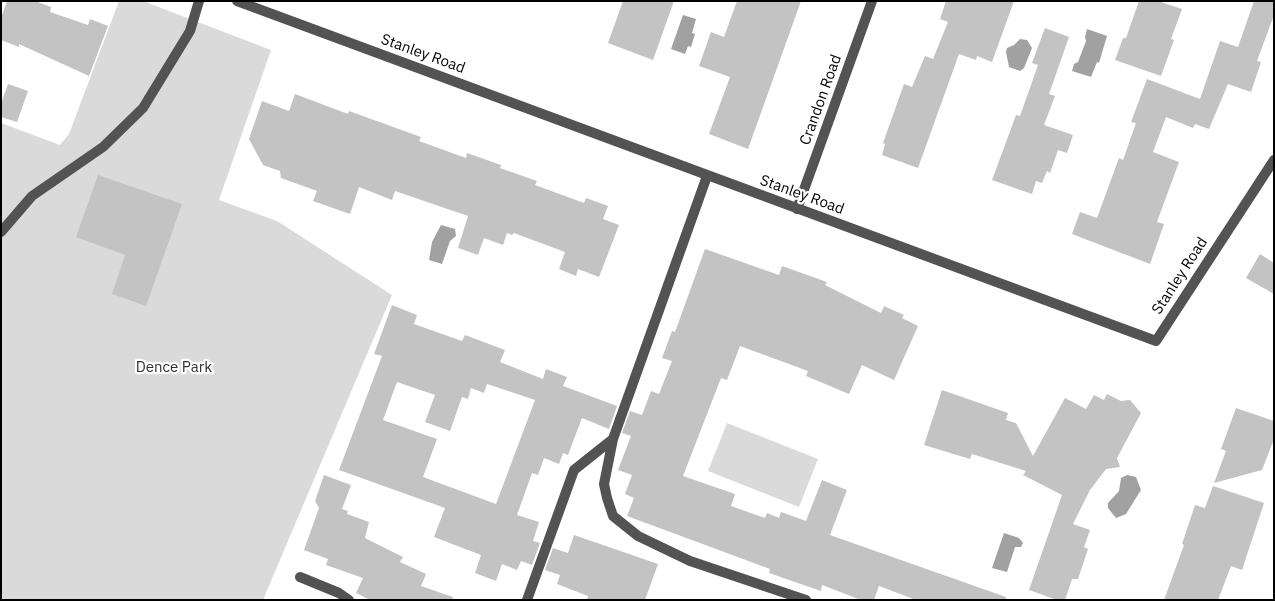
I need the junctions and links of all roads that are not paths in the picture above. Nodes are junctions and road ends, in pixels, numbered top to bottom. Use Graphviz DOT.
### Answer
graph roads {
  1 [pos="199,1"];
  2 [pos="237,1"];
  3 [pos="872,1"];
  4 [pos="1274,160"];
  5 [pos="707,176"];
  6 [pos="797,209"];
  7 [pos="1,232"];
  8 [pos="613,439"];
  9 [pos="300,577"];
  10 [pos="349,600"];
  11 [pos="527,600"];
  12 [pos="806,600"];
  1 -- 7 [label="street"];
  2 -- 5 [label="street, Stanley Road"];
  3 -- 6 [label="street, Crandon Road"];
  4 -- 6 [label="street, Stanley Road"];
  5 -- 6 [label="street, Stanley Road"];
  5 -- 8 [label="street"];
  8 -- 11 [label="street"];
  8 -- 12 [label="street"];
  9 -- 10 [label="street"];
}
